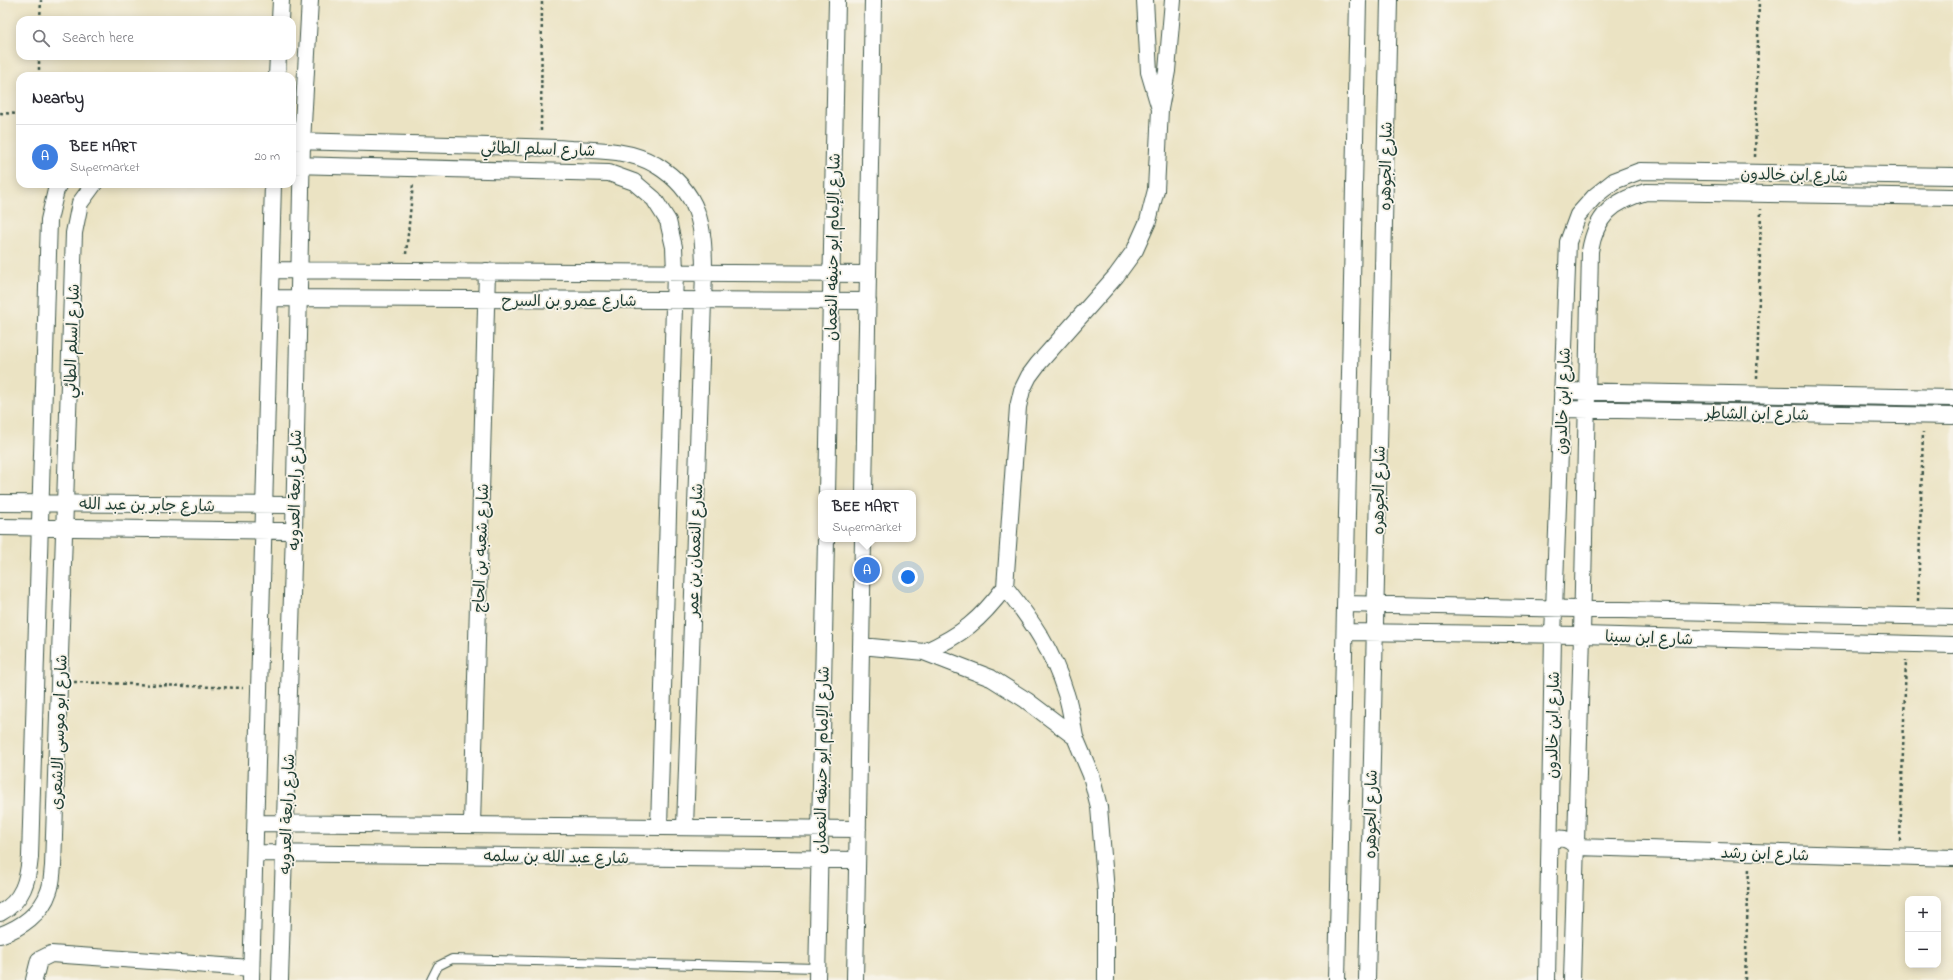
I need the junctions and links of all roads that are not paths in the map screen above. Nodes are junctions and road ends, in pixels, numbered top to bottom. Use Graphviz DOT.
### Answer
graph roads {
  1 [pos="281,0"];
  2 [pos="310,0"];
  3 [pos="837,0"];
  4 [pos="873,0"];
  5 [pos="1145,0"];
  6 [pos="1173,0"];
  7 [pos="1358,0"];
  8 [pos="1389,0"];
  9 [pos="280,16"];
  10 [pos="278,60"];
  11 [pos="277,72"];
  12 [pos="1160,109"];
  13 [pos="297,141"];
  14 [pos="297,166"];
  15 [pos="1758,173"];
  16 [pos="1953,176"];
  17 [pos="57,188"];
  18 [pos="91,188"];
  19 [pos="273,188"];
  20 [pos="1761,195"];
  21 [pos="1953,197"];
  22 [pos="271,270"];
  23 [pos="300,270"];
  24 [pos="488,271"];
  25 [pos="675,272"];
  26 [pos="704,272"];
  27 [pos="831,273"];
  28 [pos="868,274"];
  29 [pos="270,298"];
  30 [pos="299,298"];
  31 [pos="487,299"];
  32 [pos="674,300"];
  33 [pos="703,300"];
  34 [pos="831,301"];
  35 [pos="868,301"];
  36 [pos="1562,391"];
  37 [pos="1587,392"];
  38 [pos="1761,395"];
  39 [pos="1953,398"];
  40 [pos="1562,409"];
  41 [pos="1586,410"];
  42 [pos="1764,413"];
  43 [pos="1953,416"];
  44 [pos="827,490"];
  45 [pos="864,490"];
  46 [pos="0,503"];
  47 [pos="40,503"];
  48 [pos="66,503"];
  49 [pos="264,505"];
  50 [pos="294,505"];
  51 [pos="0,527"];
  52 [pos="39,527"];
  53 [pos="65,528"];
  54 [pos="264,530"];
  55 [pos="294,531"];
  56 [pos="826,542"];
  57 [pos="863,542"];
  58 [pos="1004,586"];
  59 [pos="1345,604"];
  60 [pos="1375,605"];
  61 [pos="1554,608"];
  62 [pos="1583,608"];
  63 [pos="1953,617"];
  64 [pos="1344,632"];
  65 [pos="1374,633"];
  66 [pos="1582,635"];
  67 [pos="1553,636"];
  68 [pos="1953,645"];
  69 [pos="861,646"];
  70 [pos="924,652"];
  71 [pos="1075,736"];
  72 [pos="256,823"];
  73 [pos="286,824"];
  74 [pos="472,825"];
  75 [pos="658,827"];
  76 [pos="685,827"];
  77 [pos="820,829"];
  78 [pos="858,829"];
  79 [pos="1576,848"];
  80 [pos="1550,850"];
  81 [pos="255,852"];
  82 [pos="285,853"];
  83 [pos="1953,858"];
  84 [pos="819,860"];
  85 [pos="857,860"];
  86 [pos="0,913"];
  87 [pos="0,936"];
  88 [pos="251,974"];
  89 [pos="817,974"];
  90 [pos="34,980"];
  91 [pos="280,980"];
  92 [pos="431,980"];
  93 [pos="856,980"];
  94 [pos="1106,980"];
  95 [pos="1337,980"];
  96 [pos="1367,980"];
  97 [pos="1547,980"];
  98 [pos="1572,980"];
  1 -- 9 [label="street"];
  2 -- 13 [label="street, شارع رابعة العدويه"];
  3 -- 27 [label="street, شارع الإمام ابو حنيفه النعمان"];
  4 -- 28 [label="street"];
  5 -- 12 [label="street"];
  6 -- 12 [label="street"];
  7 -- 59 [label="street, شارع الجوهره"];
  8 -- 60 [label="street, شارع الجوهره"];
  10 -- 11 [label="street"];
  12 -- 58 [label="street"];
  13 -- 14 [label="street, شارع رابعة العدويه"];
  13 -- 26 [label="street, شارع اسلم الطائي"];
  14 -- 23 [label="street, شارع رابعة العدويه"];
  14 -- 25 [label="street, شارع اسلم الطائي"];
  15 -- 16 [label="street, شارع ابن خالدون"];
  15 -- 20 [label="street"];
  15 -- 36 [label="street, شارع ابن خالدون"];
  17 -- 47 [label="street, شارع اسلم الطائي"];
  18 -- 48 [label="street, شارع اسلم الطائي"];
  19 -- 22 [label="street, شارع رابعة العدويه"];
  20 -- 21 [label="street, شارع ابن خالدون"];
  20 -- 37 [label="street, شارع ابن خالدون"];
  22 -- 23 [label="street, شارع عمرو بن السرح"];
  22 -- 29 [label="street, شارع رابعة العدويه"];
  23 -- 24 [label="street, شارع عمرو بن السرح"];
  23 -- 30 [label="street, شارع رابعة العدويه"];
  24 -- 25 [label="street, شارع عمرو بن السرح"];
  24 -- 31 [label="street, شارع شعبه بن الحاج"];
  25 -- 26 [label="street, شارع عمرو بن السرح"];
  25 -- 32 [label="street, شارع النعمان بن عمر"];
  26 -- 27 [label="street, شارع عمرو بن السرح"];
  26 -- 33 [label="street, شارع النعمان بن عمر"];
  27 -- 28 [label="street, شارع عمرو بن السرح"];
  27 -- 34 [label="street, شارع الإمام ابو حنيفه النعمان"];
  28 -- 35 [label="street"];
  29 -- 30 [label="street, شارع عمرو بن السرح"];
  29 -- 49 [label="street, شارع رابعة العدويه"];
  30 -- 31 [label="street, شارع عمرو بن السرح"];
  30 -- 50 [label="street, شارع رابعة العدويه"];
  31 -- 32 [label="street, شارع عمرو بن السرح"];
  31 -- 74 [label="street, شارع شعبه بن الحاج"];
  32 -- 33 [label="street, شارع عمرو بن السرح"];
  32 -- 75 [label="street, شارع النعمان بن عمر"];
  33 -- 34 [label="street, شارع عمرو بن السرح"];
  33 -- 76 [label="street, شارع النعمان بن عمر"];
  34 -- 35 [label="street, شارع عمرو بن السرح"];
  34 -- 44 [label="street, شارع الإمام ابو حنيفه النعمان"];
  35 -- 45 [label="street"];
  36 -- 37 [label="street, شارع ابن الشاطر"];
  36 -- 40 [label="street, شارع ابن خالدون"];
  37 -- 38 [label="street, شارع ابن الشاطر"];
  37 -- 41 [label="street, شارع ابن خالدون"];
  38 -- 39 [label="street, شارع ابن الشاطر"];
  38 -- 42 [label="street"];
  40 -- 41 [label="street, شارع ابن الشاطر"];
  40 -- 61 [label="street, شارع ابن خالدون"];
  41 -- 42 [label="street, شارع ابن الشاطر"];
  41 -- 62 [label="street, شارع ابن خالدون"];
  42 -- 43 [label="street, شارع ابن الشاطر"];
  46 -- 47 [label="street, شارع جابر بن عبد الله"];
  47 -- 48 [label="street, شارع جابر بن عبد الله"];
  47 -- 52 [label="street, شارع ابو موسى الاشعرى"];
  48 -- 49 [label="street, شارع جابر بن عبد الله"];
  48 -- 53 [label="street, شارع ابو موسى الاشعرى"];
  49 -- 50 [label="street, شارع جابر بن عبد الله"];
  49 -- 54 [label="street, شارع رابعة العدويه"];
  50 -- 55 [label="street, شارع رابعة العدويه"];
  51 -- 52 [label="street, شارع جابر بن عبد الله"];
  52 -- 53 [label="street, شارع جابر بن عبد الله"];
  52 -- 86 [label="street, شارع ابو موسى الاشعرى"];
  53 -- 54 [label="street, شارع جابر بن عبد الله"];
  53 -- 87 [label="street, شارع ابو موسى الاشعرى"];
  54 -- 55 [label="street, شارع جابر بن عبد الله"];
  54 -- 72 [label="street, شارع رابعة العدويه"];
  55 -- 73 [label="street, شارع رابعة العدويه"];
  56 -- 77 [label="street, شارع الإمام ابو حنيفه النعمان"];
  57 -- 69 [label="street"];
  58 -- 70 [label="street"];
  58 -- 71 [label="street"];
  59 -- 60 [label="street, شارع ابن سينا"];
  59 -- 64 [label="street, شارع الجوهره"];
  60 -- 61 [label="street, شارع ابن سينا"];
  60 -- 65 [label="street, شارع الجوهره"];
  61 -- 62 [label="street, شارع ابن سينا"];
  61 -- 67 [label="street, شارع ابن خالدون"];
  62 -- 63 [label="street, شارع ابن سينا"];
  62 -- 66 [label="street, شارع ابن خالدون"];
  64 -- 65 [label="street, شارع ابن سينا"];
  64 -- 95 [label="street, شارع الجوهره"];
  65 -- 67 [label="street, شارع ابن سينا"];
  65 -- 96 [label="street, شارع الجوهره"];
  66 -- 67 [label="street, شارع ابن سينا"];
  66 -- 68 [label="street, شارع ابن سينا"];
  66 -- 79 [label="street, شارع ابن خالدون"];
  67 -- 80 [label="street, شارع ابن خالدون"];
  69 -- 70 [label="street"];
  69 -- 78 [label="street"];
  70 -- 71 [label="street"];
  71 -- 94 [label="street"];
  72 -- 73 [label="street, شارع عبد الله بن سلمه"];
  72 -- 81 [label="street, شارع رابعة العدويه"];
  73 -- 74 [label="street, شارع عبد الله بن سلمه"];
  73 -- 82 [label="street, شارع رابعة العدويه"];
  74 -- 75 [label="street, شارع عبد الله بن سلمه"];
  75 -- 76 [label="street, شارع عبد الله بن سلمه"];
  76 -- 77 [label="street, شارع عبد الله بن سلمه"];
  77 -- 78 [label="street, شارع عبد الله بن سلمه"];
  77 -- 84 [label="street, شارع الإمام ابو حنيفه النعمان"];
  78 -- 85 [label="street"];
  79 -- 80 [label="street, شارع ابن رشد"];
  79 -- 80 [label="street"];
  79 -- 83 [label="street, شارع ابن رشد"];
  79 -- 98 [label="street, شارع ابن خالدون"];
  80 -- 97 [label="street, شارع ابن خالدون"];
  81 -- 82 [label="street, شارع عبد الله بن سلمه"];
  81 -- 88 [label="street, شارع رابعة العدويه"];
  82 -- 84 [label="street, شارع عبد الله بن سلمه"];
  82 -- 91 [label="street, شارع رابعة العدويه"];
  84 -- 85 [label="street, شارع عبد الله بن سلمه"];
  84 -- 89 [label="street, شارع الإمام ابو حنيفه النعمان"];
  85 -- 93 [label="street"];
  88 -- 90 [label="street"];
  89 -- 92 [label="lane"];
}
